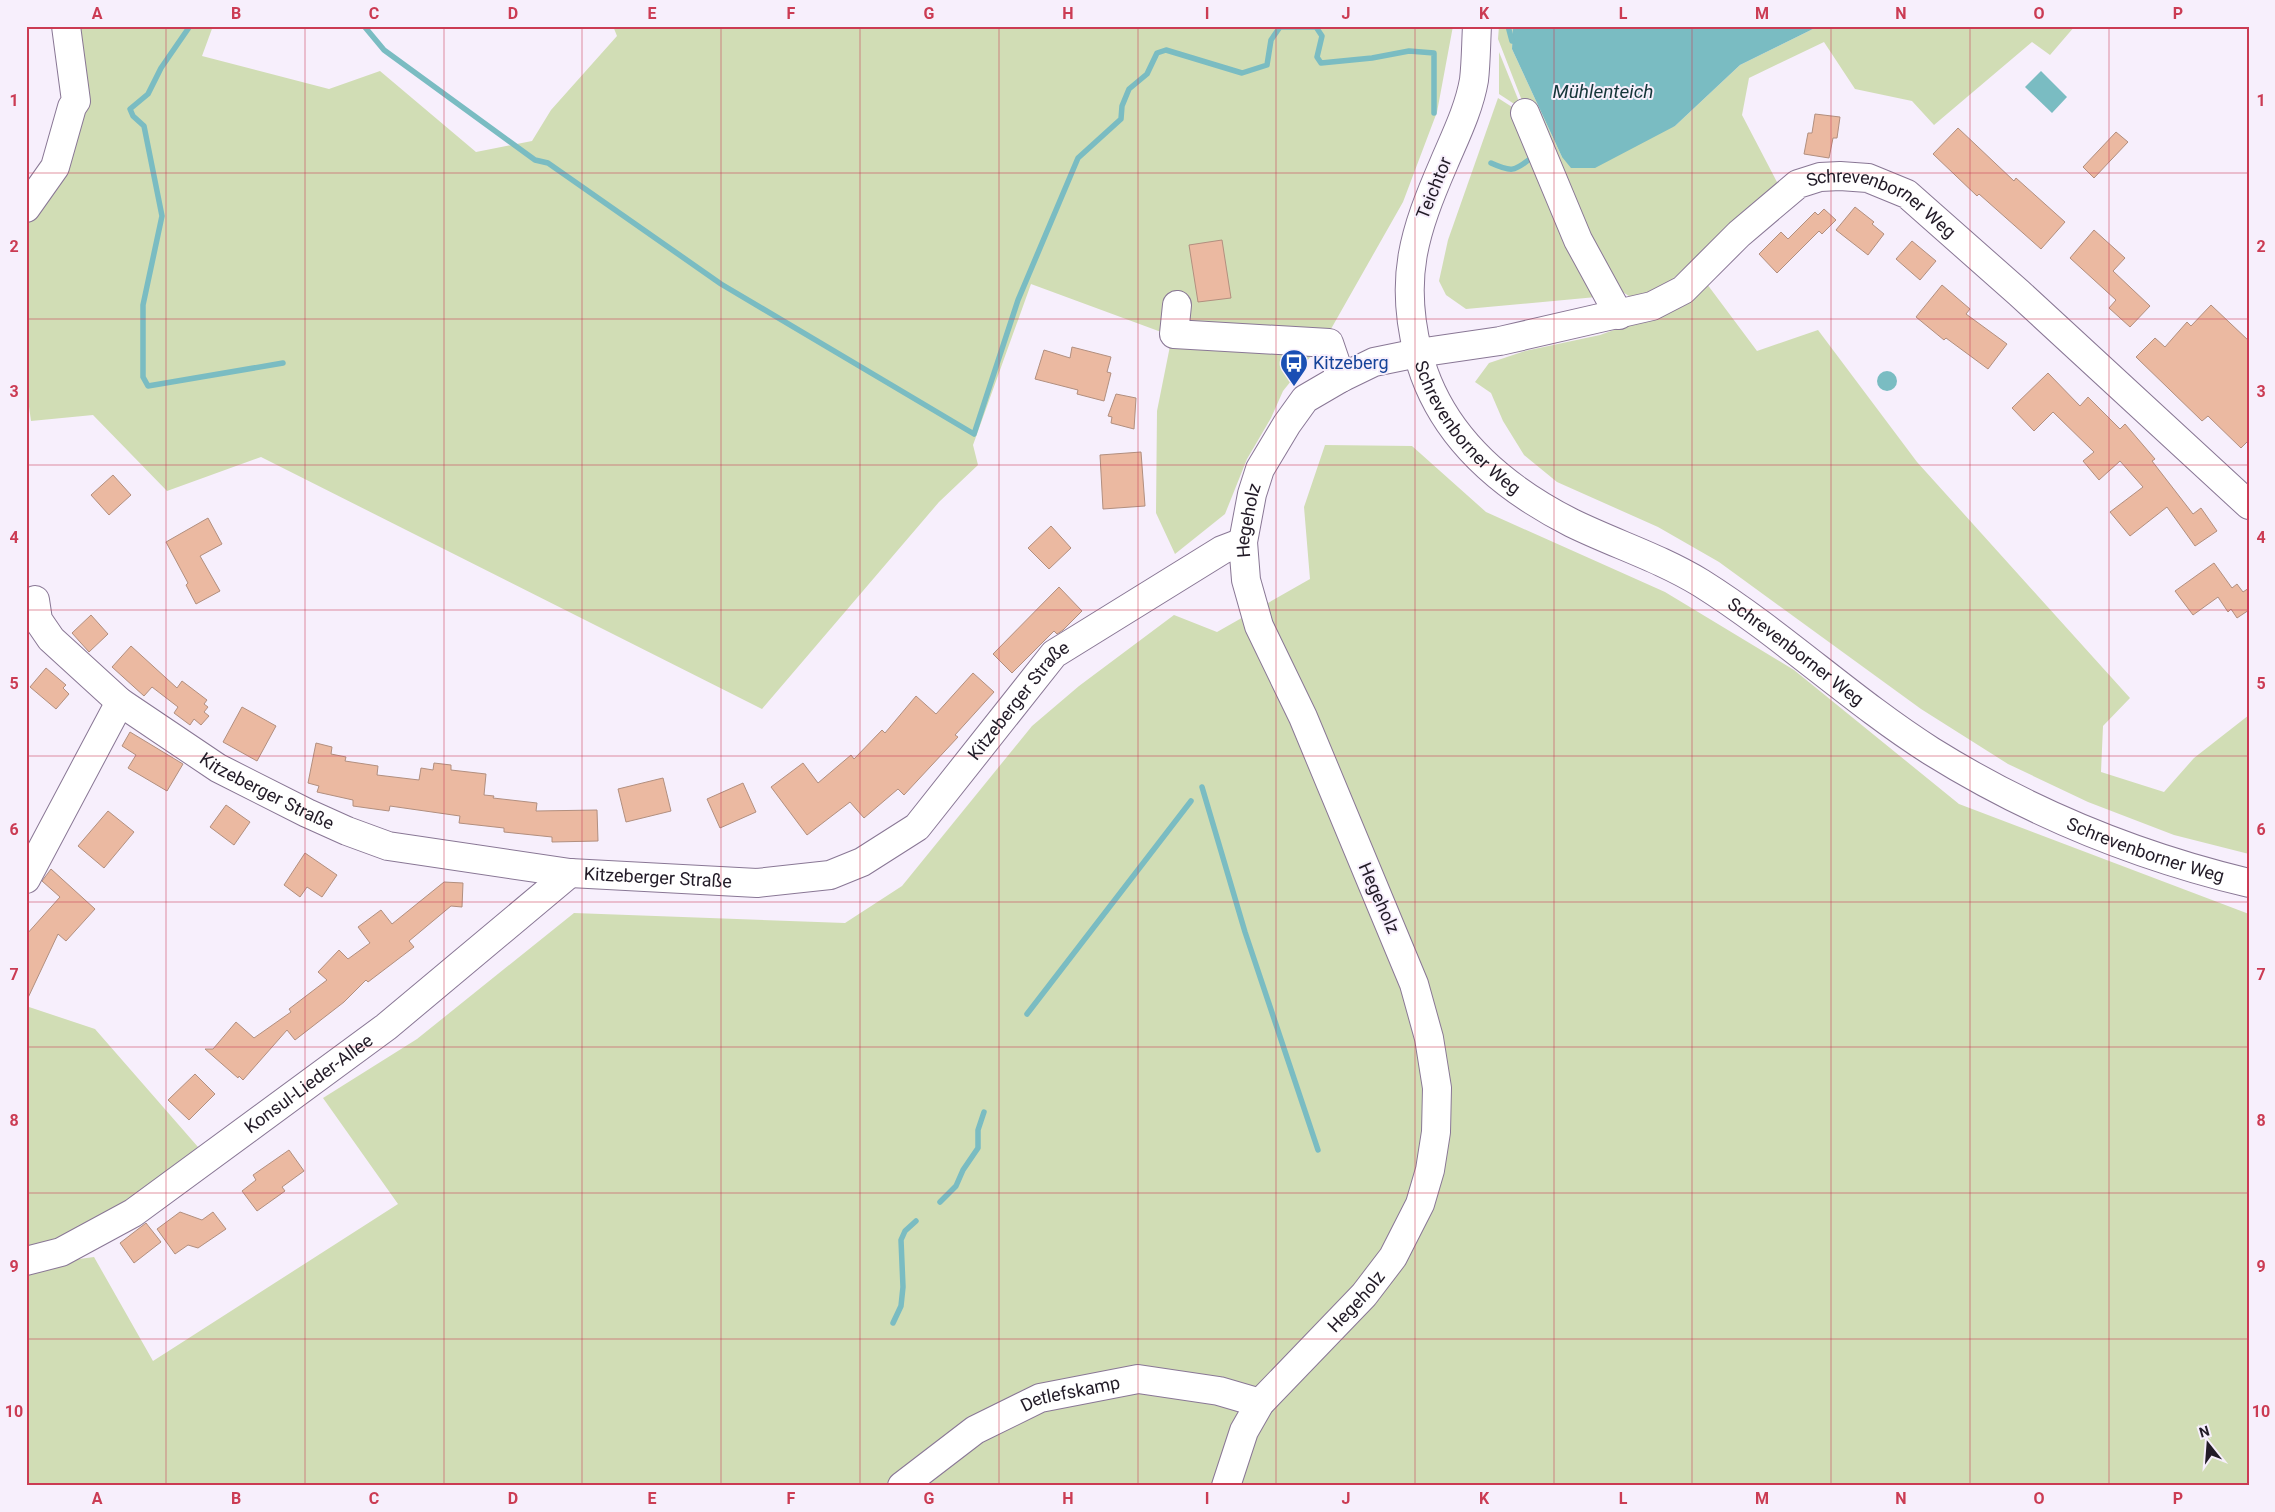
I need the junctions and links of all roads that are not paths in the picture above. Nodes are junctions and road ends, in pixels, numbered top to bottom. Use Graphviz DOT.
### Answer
graph roads {
  1 [pos="66,26"];
  2 [pos="1477,26"];
  3 [pos="1525,113"];
  4 [pos="26,208"];
  5 [pos="1177,305"];
  6 [pos="1619,315"];
  7 [pos="1418,353"];
  8 [pos="1342,378"];
  9 [pos="2249,505"];
  10 [pos="1244,542"];
  11 [pos="36,600"];
  12 [pos="120,702"];
  13 [pos="36,839"];
  14 [pos="570,872"];
  15 [pos="26,880"];
  16 [pos="2249,883"];
  17 [pos="26,1261"];
  18 [pos="1260,1403"];
  19 [pos="902,1486"];
  20 [pos="1226,1486"];
  1 -- 4 [label="street"];
  2 -- 7 [label="street, Teichtor"];
  3 -- 6 [label="street"];
  5 -- 8 [label="street"];
  6 -- 7 [label="street, Schrevenborner Weg"];
  6 -- 9 [label="street, Schrevenborner Weg"];
  7 -- 8 [label="street, Hegeholz"];
  7 -- 16 [label="street, Schrevenborner Weg"];
  8 -- 10 [label="street, Hegeholz"];
  10 -- 14 [label="street, Kitzeberger Straße"];
  10 -- 18 [label="street, Hegeholz"];
  11 -- 12 [label="street, Kitzeberger Straße"];
  12 -- 13 [label="street"];
  12 -- 14 [label="street, Kitzeberger Straße"];
  13 -- 15 [label="street"];
  14 -- 17 [label="street, Konsul-Lieder-Allee"];
  18 -- 19 [label="street, Detlefskamp"];
  18 -- 20 [label="street, Hegeholz"];
}
